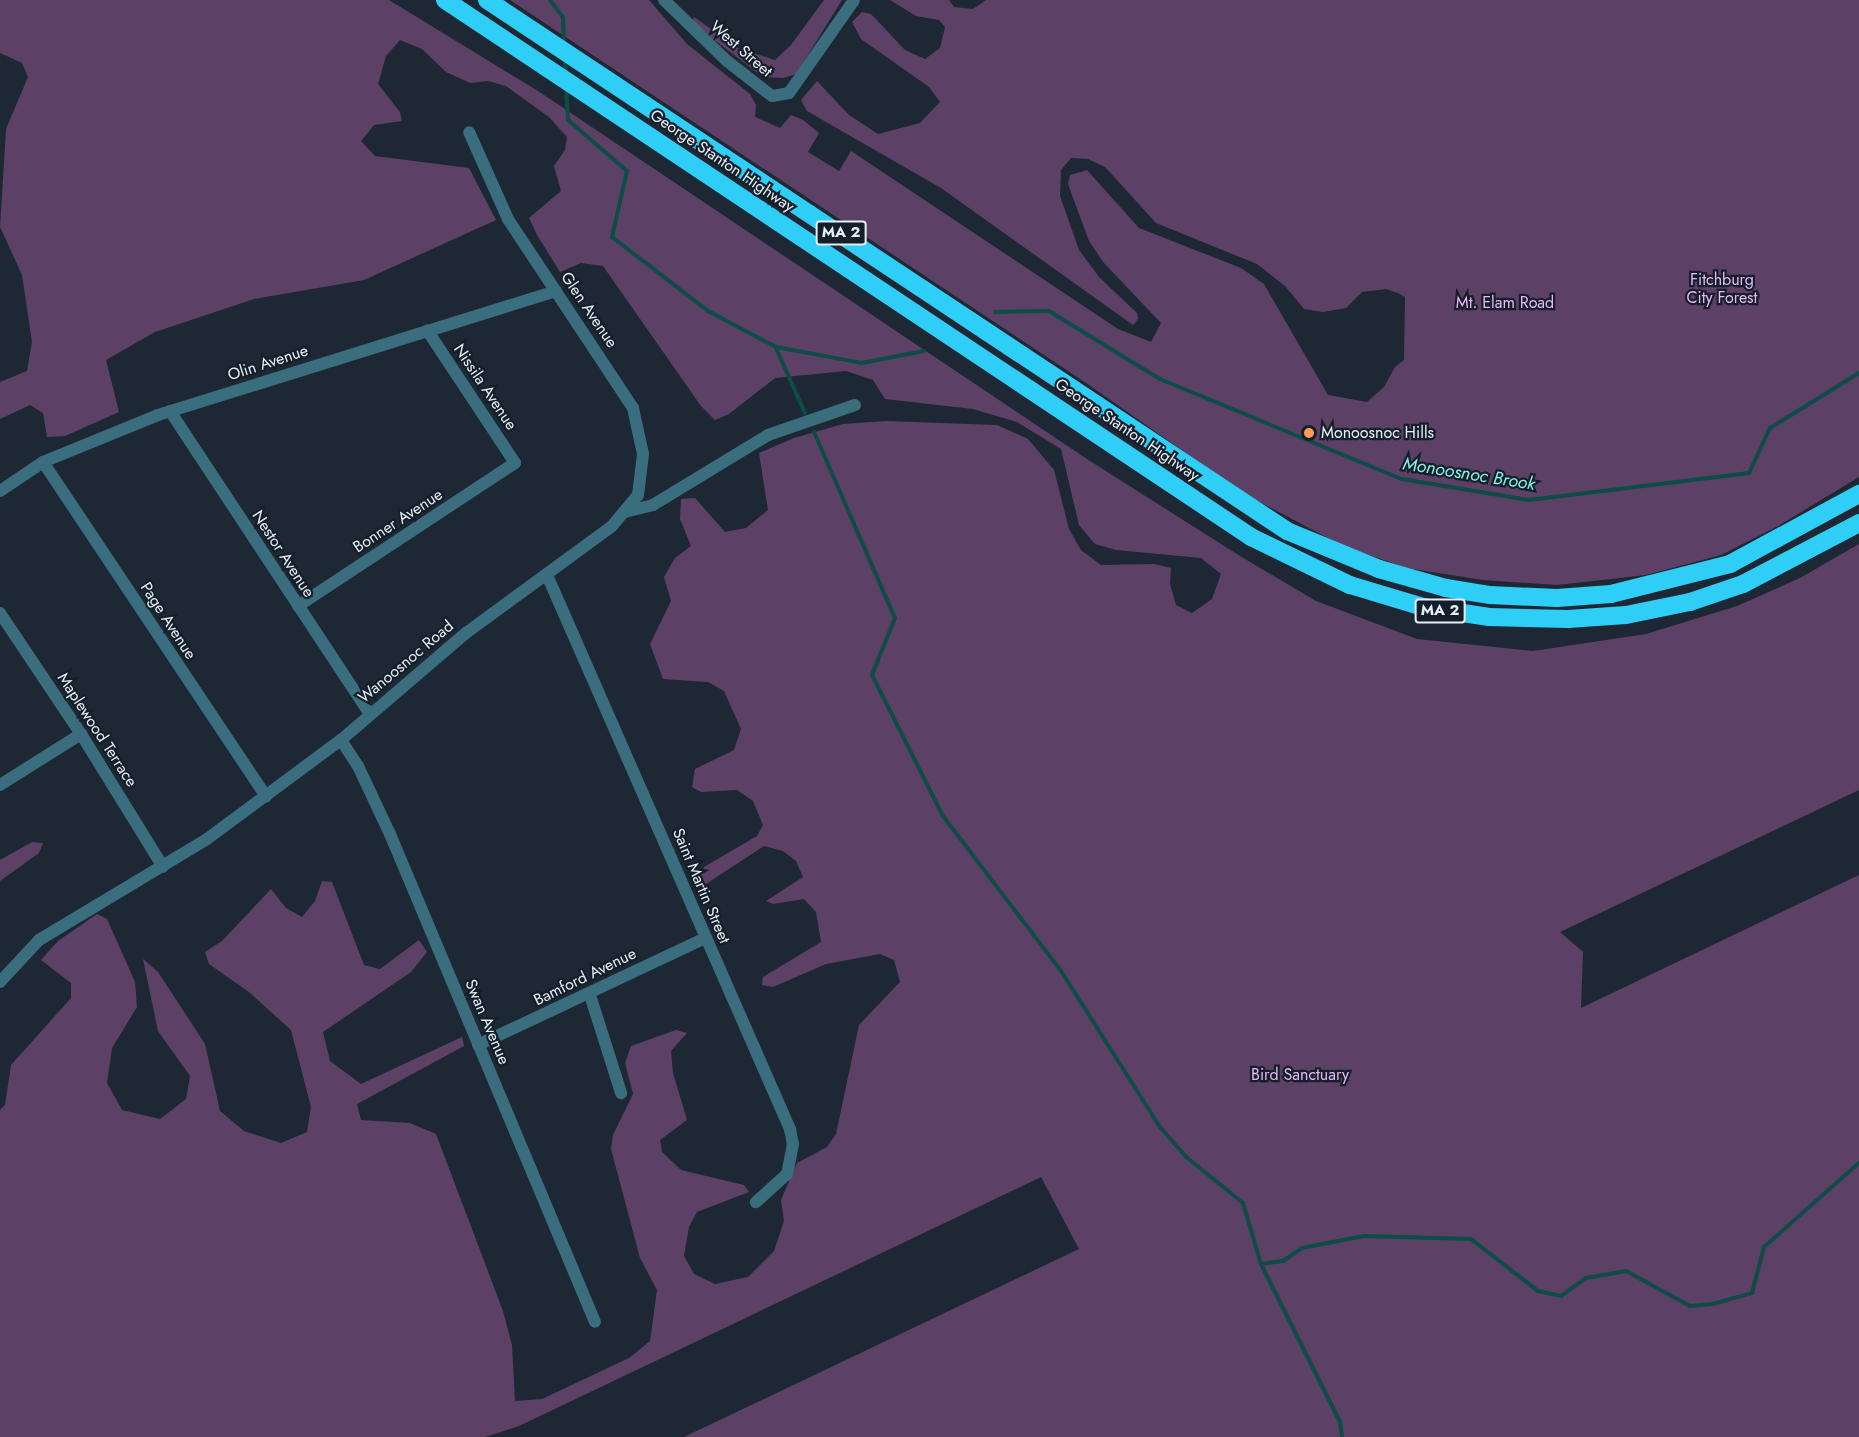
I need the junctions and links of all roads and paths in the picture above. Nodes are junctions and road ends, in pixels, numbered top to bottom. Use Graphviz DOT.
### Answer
graph roads {
  1 [pos="445,0"];
  2 [pos="488,0"];
  3 [pos="664,0"];
  4 [pos="854,0"];
  5 [pos="469,132"];
  6 [pos="556,291"];
  7 [pos="427,330"];
  8 [pos="855,405"];
  9 [pos="170,411"];
  10 [pos="43,462"];
  11 [pos="515,463"];
  12 [pos="0,491"];
  13 [pos="1859,494"];
  14 [pos="625,512"];
  15 [pos="1859,523"];
  16 [pos="547,575"];
  17 [pos="298,606"];
  18 [pos="0,613"];
  19 [pos="370,714"];
  20 [pos="81,734"];
  21 [pos="341,740"];
  22 [pos="0,785"];
  23 [pos="266,796"];
  24 [pos="163,867"];
  25 [pos="705,938"];
  26 [pos="0,982"];
  27 [pos="590,995"];
  28 [pos="478,1045"];
  29 [pos="621,1093"];
  30 [pos="756,1202"];
  31 [pos="595,1322"];
  1 -- 15 [label="highway, George Stanton Highway / MA 2"];
  2 -- 13 [label="highway, George Stanton Highway / MA 2"];
  3 -- 4 [label="street, West Street"];
  5 -- 6 [label="street, Glen Avenue"];
  6 -- 7 [label="street, Olin Avenue"];
  6 -- 14 [label="street, Glen Avenue"];
  7 -- 9 [label="street, Olin Avenue"];
  7 -- 11 [label="street, Nissila Avenue"];
  8 -- 14 [label="street, Wanoosnoc Road"];
  9 -- 10 [label="street, Olin Avenue"];
  9 -- 17 [label="street, Nestor Avenue"];
  10 -- 12 [label="street, Olin Avenue"];
  10 -- 23 [label="street, Page Avenue"];
  11 -- 17 [label="street, Bonner Avenue"];
  14 -- 16 [label="street, Wanoosnoc Road"];
  16 -- 19 [label="street, Wanoosnoc Road"];
  16 -- 25 [label="street, Saint Martin Street"];
  17 -- 19 [label="street, Nestor Avenue"];
  18 -- 20 [label="street, Maplewood Terrace"];
  19 -- 21 [label="street, Wanoosnoc Road"];
  20 -- 22 [label="street"];
  20 -- 24 [label="street, Maplewood Terrace"];
  21 -- 23 [label="street, Wanoosnoc Road"];
  21 -- 28 [label="street, Swan Avenue"];
  23 -- 24 [label="street, Wanoosnoc Road"];
  24 -- 26 [label="street, Wanoosnoc Road"];
  25 -- 27 [label="street, Bamford Avenue"];
  25 -- 30 [label="street, Saint Martin Street"];
  27 -- 28 [label="street, Bamford Avenue"];
  27 -- 29 [label="street"];
  28 -- 31 [label="street, Swan Avenue"];
}
